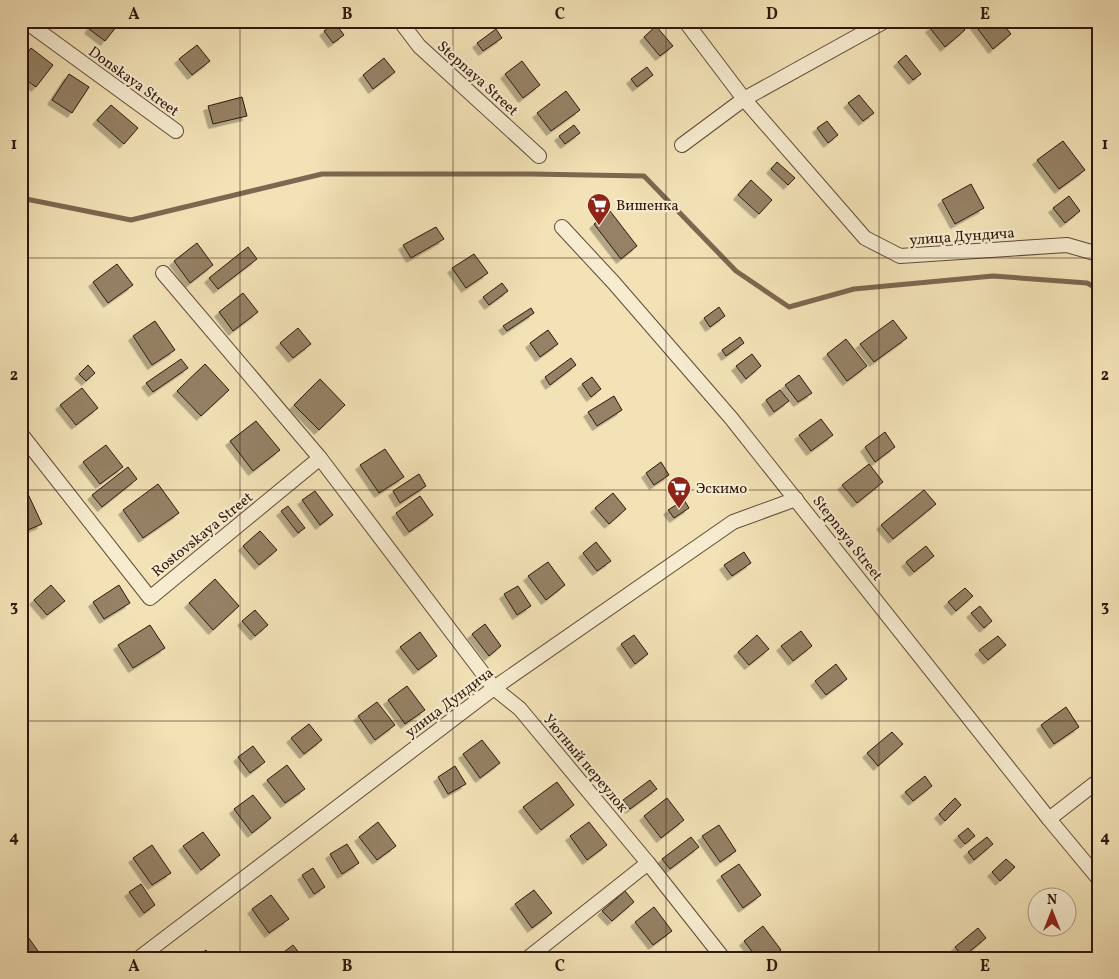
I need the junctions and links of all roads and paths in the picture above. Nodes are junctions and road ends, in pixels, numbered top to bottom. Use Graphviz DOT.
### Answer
graph roads {
  1 [pos="25,21"];
  2 [pos="400,21"];
  3 [pos="685,21"];
  4 [pos="885,21"];
  5 [pos="744,100"];
  6 [pos="176,131"];
  7 [pos="682,145"];
  8 [pos="538,156"];
  9 [pos="562,226"];
  10 [pos="1098,254"];
  11 [pos="163,273"];
  12 [pos="21,434"];
  13 [pos="320,458"];
  14 [pos="796,499"];
  15 [pos="494,688"];
  16 [pos="1098,781"];
  17 [pos="1049,819"];
  18 [pos="648,863"];
  19 [pos="1098,878"];
  20 [pos="138,958"];
  21 [pos="528,958"];
  22 [pos="723,958"];
  1 -- 6 [label="street, Donskaya Street"];
  2 -- 8 [label="street, Stepnaya Street"];
  3 -- 5 [label="street, улица Дундича"];
  4 -- 5 [label="street"];
  5 -- 7 [label="street"];
  5 -- 10 [label="street, улица Дундича"];
  9 -- 14 [label="street, Stepnaya Street"];
  11 -- 13 [label="street"];
  12 -- 13 [label="street, Rostovskaya Street"];
  13 -- 15 [label="street"];
  14 -- 15 [label="street, улица Дундича"];
  14 -- 17 [label="street, Stepnaya Street"];
  15 -- 18 [label="street, Уютный переулок"];
  15 -- 20 [label="street, улица Дундича"];
  16 -- 17 [label="street"];
  17 -- 19 [label="street, Stepnaya Street"];
  18 -- 21 [label="street"];
  18 -- 22 [label="street, Уютный переулок"];
}
